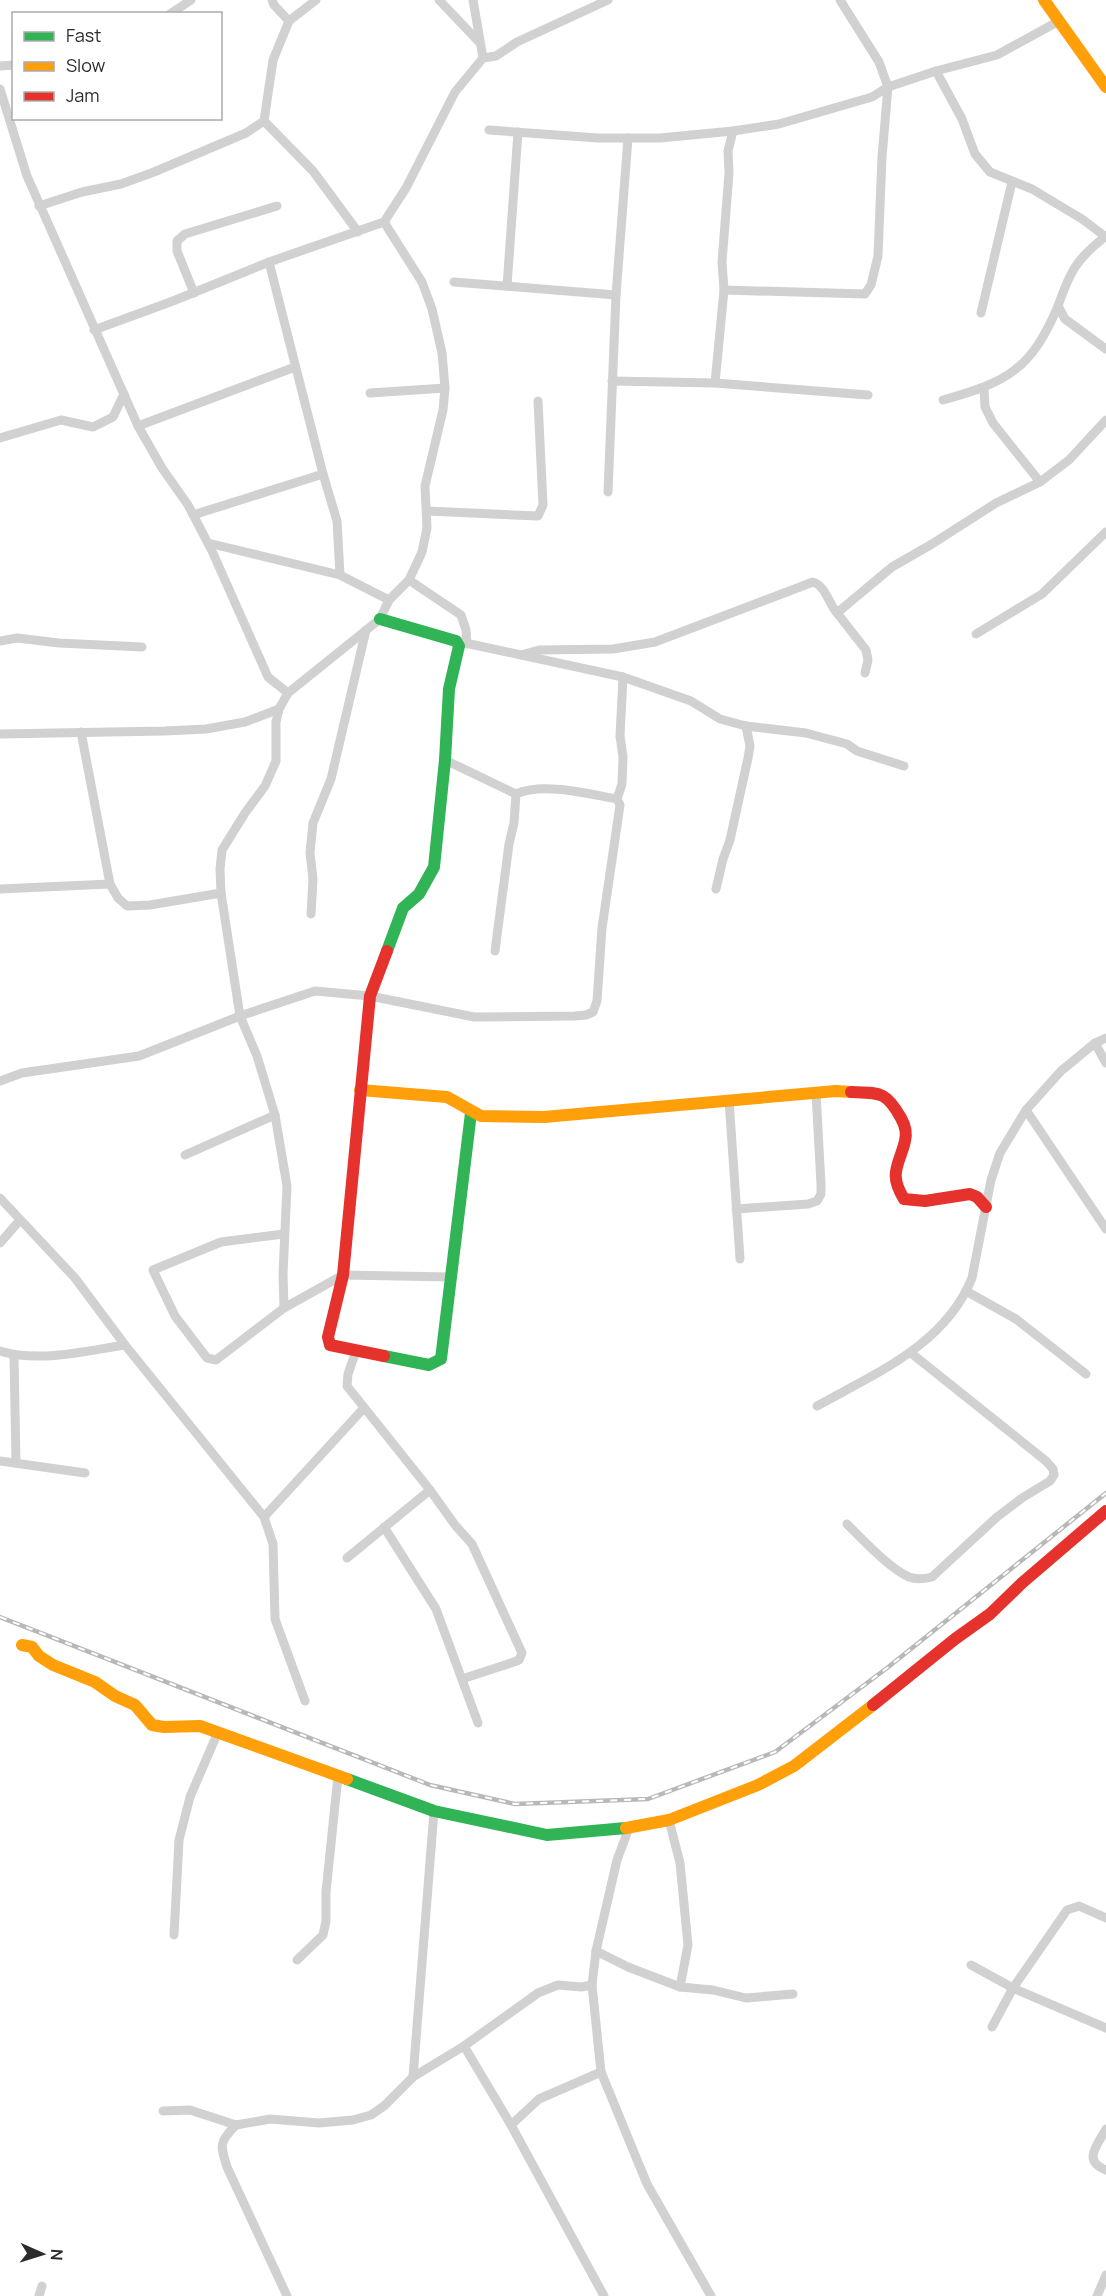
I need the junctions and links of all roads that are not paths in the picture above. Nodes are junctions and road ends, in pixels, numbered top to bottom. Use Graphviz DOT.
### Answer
graph roads {
  1 [pos="169,0"];
  2 [pos="191,0"];
  3 [pos="272,0"];
  4 [pos="316,0"];
  5 [pos="439,0"];
  6 [pos="473,0"];
  7 [pos="840,0"];
  8 [pos="1044,0"];
  9 [pos="603,1"];
  10 [pos="172,12"];
  11 [pos="289,21"];
  12 [pos="1059,21"];
  13 [pos="480,42"];
  14 [pos="483,58"];
  15 [pos="936,71"];
  16 [pos="888,87"];
  17 [pos="1106,87"];
  18 [pos="0,89"];
  19 [pos="264,121"];
  20 [pos="489,130"];
  21 [pos="518,132"];
  22 [pos="733,132"];
  23 [pos="628,138"];
  24 [pos="1012,182"];
  25 [pos="39,206"];
  26 [pos="277,206"];
  27 [pos="384,222"];
  28 [pos="358,232"];
  29 [pos="1106,237"];
  30 [pos="269,262"];
  31 [pos="454,282"];
  32 [pos="507,286"];
  33 [pos="724,290"];
  34 [pos="194,293"];
  35 [pos="616,295"];
  36 [pos="1058,306"];
  37 [pos="981,313"];
  38 [pos="94,330"];
  39 [pos="1106,349"];
  40 [pos="295,367"];
  41 [pos="612,381"];
  42 [pos="716,383"];
  43 [pos="445,388"];
  44 [pos="984,389"];
  45 [pos="370,393"];
  46 [pos="124,394"];
  47 [pos="868,395"];
  48 [pos="943,400"];
  49 [pos="538,401"];
  50 [pos="1106,420"];
  51 [pos="138,426"];
  52 [pos="0,438"];
  53 [pos="323,474"];
  54 [pos="1040,482"];
  55 [pos="608,492"];
  56 [pos="427,511"];
  57 [pos="194,516"];
  58 [pos="1106,532"];
  59 [pos="208,543"];
  60 [pos="340,574"];
  61 [pos="409,580"];
  62 [pos="389,600"];
  63 [pos="837,613"];
  64 [pos="380,619"];
  65 [pos="366,630"];
  66 [pos="976,634"];
  67 [pos="0,641"];
  68 [pos="461,643"];
  69 [pos="142,647"];
  70 [pos="521,655"];
  71 [pos="865,673"];
  72 [pos="623,677"];
  73 [pos="288,693"];
  74 [pos="279,709"];
  75 [pos="746,726"];
  76 [pos="81,732"];
  77 [pos="0,734"];
  78 [pos="445,760"];
  79 [pos="904,766"];
  80 [pos="516,794"];
  81 [pos="617,799"];
  82 [pos="110,884"];
  83 [pos="0,889"];
  84 [pos="716,889"];
  85 [pos="221,893"];
  86 [pos="311,914"];
  87 [pos="495,951"];
  88 [pos="370,996"];
  89 [pos="240,1016"];
  90 [pos="1106,1038"];
  91 [pos="1095,1043"];
  92 [pos="1106,1063"];
  93 [pos="0,1081"];
  94 [pos="360,1090"];
  95 [pos="816,1093"];
  96 [pos="729,1100"];
  97 [pos="1026,1110"];
  98 [pos="471,1113"];
  99 [pos="275,1115"];
  100 [pos="185,1155"];
  101 [pos="0,1198"];
  102 [pos="986,1207"];
  103 [pos="736,1209"];
  104 [pos="20,1220"];
  105 [pos="1106,1229"];
  106 [pos="284,1234"];
  107 [pos="0,1243"];
  108 [pos="740,1259"];
  109 [pos="343,1275"];
  110 [pos="451,1277"];
  111 [pos="966,1291"];
  112 [pos="284,1308"];
  113 [pos="125,1345"];
  114 [pos="0,1351"];
  115 [pos="356,1351"];
  116 [pos="911,1353"];
  117 [pos="14,1355"];
  118 [pos="1086,1374"];
  119 [pos="817,1406"];
  120 [pos="363,1409"];
  121 [pos="0,1461"];
  122 [pos="16,1463"];
  123 [pos="85,1473"];
  124 [pos="430,1490"];
  125 [pos="1106,1510"];
  126 [pos="264,1517"];
  127 [pos="847,1524"];
  128 [pos="384,1527"];
  129 [pos="347,1557"];
  130 [pos="21,1645"];
  131 [pos="462,1679"];
  132 [pos="304,1701"];
  133 [pos="478,1723"];
  134 [pos="218,1732"];
  135 [pos="338,1776"];
  136 [pos="435,1811"];
  137 [pos="669,1820"];
  138 [pos="629,1828"];
  139 [pos="1106,1918"];
  140 [pos="174,1935"];
  141 [pos="596,1951"];
  142 [pos="297,1960"];
  143 [pos="971,1965"];
  144 [pos="592,1985"];
  145 [pos="680,1987"];
  146 [pos="1013,1988"];
  147 [pos="793,1994"];
  148 [pos="992,2027"];
  149 [pos="1106,2028"];
  150 [pos="464,2046"];
  151 [pos="601,2073"];
  152 [pos="413,2077"];
  153 [pos="163,2112"];
  154 [pos="236,2125"];
  155 [pos="511,2125"];
  156 [pos="1106,2129"];
  157 [pos="1106,2170"];
  158 [pos="1106,2275"];
  159 [pos="42,2286"];
  160 [pos="39,2296"];
  161 [pos="287,2296"];
  162 [pos="604,2296"];
  163 [pos="711,2296"];
  164 [pos="1097,2296"];
  1 -- 10 [label="street"];
  2 -- 10 [label="street"];
  3 -- 11 [label="street"];
  4 -- 11 [label="street"];
  5 -- 13 [label="street"];
  6 -- 13 [label="street"];
  7 -- 16 [label="street"];
  8 -- 12 [label="street"];
  9 -- 14 [label="street"];
  11 -- 19 [label="street"];
  12 -- 15 [label="street"];
  12 -- 17 [label="street"];
  13 -- 14 [label="street"];
  14 -- 27 [label="street"];
  15 -- 16 [label="street"];
  15 -- 24 [label="street"];
  16 -- 22 [label="street"];
  16 -- 33 [label="street"];
  18 -- 25 [label="street"];
  19 -- 25 [label="street"];
  19 -- 28 [label="street"];
  20 -- 21 [label="street"];
  21 -- 23 [label="street"];
  21 -- 32 [label="street"];
  22 -- 23 [label="street"];
  22 -- 33 [label="street"];
  23 -- 35 [label="street"];
  24 -- 29 [label="street"];
  24 -- 37 [label="street"];
  25 -- 38 [label="street"];
  26 -- 34 [label="street"];
  27 -- 28 [label="street"];
  27 -- 43 [label="street"];
  28 -- 30 [label="street"];
  29 -- 36 [label="street"];
  30 -- 34 [label="street"];
  30 -- 40 [label="street"];
  31 -- 32 [label="street"];
  32 -- 35 [label="street"];
  33 -- 42 [label="street"];
  34 -- 38 [label="street"];
  35 -- 41 [label="street"];
  36 -- 39 [label="street"];
  36 -- 44 [label="street"];
  38 -- 46 [label="street"];
  40 -- 51 [label="street"];
  40 -- 53 [label="street"];
  41 -- 42 [label="street"];
  41 -- 55 [label="street"];
  42 -- 47 [label="street"];
  43 -- 45 [label="street"];
  43 -- 56 [label="street"];
  44 -- 48 [label="street"];
  44 -- 54 [label="street"];
  46 -- 51 [label="street"];
  46 -- 52 [label="street"];
  49 -- 56 [label="street"];
  50 -- 54 [label="street"];
  51 -- 57 [label="street"];
  53 -- 57 [label="street"];
  53 -- 60 [label="street"];
  54 -- 63 [label="street"];
  56 -- 61 [label="street"];
  57 -- 59 [label="street"];
  58 -- 66 [label="street"];
  59 -- 60 [label="street"];
  59 -- 73 [label="street"];
  60 -- 62 [label="street"];
  61 -- 62 [label="street"];
  61 -- 68 [label="street"];
  62 -- 64 [label="street"];
  63 -- 70 [label="street"];
  63 -- 71 [label="street"];
  64 -- 65 [label="street"];
  64 -- 68 [label="street"];
  65 -- 73 [label="street"];
  65 -- 86 [label="street"];
  67 -- 69 [label="street"];
  68 -- 70 [label="street"];
  68 -- 78 [label="street"];
  70 -- 72 [label="street"];
  72 -- 75 [label="street"];
  72 -- 81 [label="street"];
  73 -- 74 [label="street"];
  74 -- 76 [label="street"];
  74 -- 85 [label="street"];
  75 -- 79 [label="street"];
  75 -- 84 [label="street"];
  76 -- 77 [label="street"];
  76 -- 82 [label="street"];
  78 -- 80 [label="street"];
  78 -- 88 [label="street"];
  80 -- 81 [label="street"];
  80 -- 87 [label="street"];
  81 -- 88 [label="street"];
  82 -- 83 [label="street"];
  82 -- 85 [label="street"];
  85 -- 89 [label="street"];
  88 -- 89 [label="street"];
  88 -- 94 [label="street"];
  89 -- 93 [label="street"];
  89 -- 99 [label="street"];
  90 -- 91 [label="street"];
  91 -- 92 [label="street"];
  91 -- 97 [label="street"];
  94 -- 98 [label="street"];
  94 -- 109 [label="street"];
  95 -- 96 [label="street"];
  95 -- 102 [label="street"];
  95 -- 103 [label="street"];
  96 -- 98 [label="street"];
  96 -- 103 [label="street"];
  97 -- 102 [label="street"];
  97 -- 105 [label="street"];
  98 -- 110 [label="street"];
  99 -- 100 [label="street"];
  99 -- 106 [label="street"];
  101 -- 104 [label="street"];
  102 -- 111 [label="street"];
  103 -- 108 [label="street"];
  104 -- 107 [label="street"];
  104 -- 113 [label="street"];
  106 -- 112 [label="street"];
  106 -- 112 [label="street"];
  109 -- 110 [label="street"];
  109 -- 112 [label="street"];
  109 -- 115 [label="street"];
  110 -- 115 [label="street"];
  111 -- 116 [label="street"];
  111 -- 118 [label="street"];
  113 -- 117 [label="street"];
  113 -- 126 [label="street"];
  114 -- 117 [label="street"];
  115 -- 120 [label="street"];
  116 -- 119 [label="street"];
  116 -- 127 [label="street"];
  117 -- 122 [label="street"];
  120 -- 124 [label="street"];
  120 -- 126 [label="street"];
  121 -- 122 [label="street"];
  122 -- 123 [label="street"];
  124 -- 128 [label="street"];
  124 -- 131 [label="street"];
  125 -- 137 [label="street"];
  126 -- 132 [label="street"];
  128 -- 129 [label="street"];
  128 -- 131 [label="street"];
  130 -- 134 [label="street"];
  131 -- 133 [label="street"];
  134 -- 135 [label="street"];
  134 -- 140 [label="street"];
  135 -- 136 [label="street"];
  135 -- 142 [label="street"];
  136 -- 138 [label="street"];
  136 -- 152 [label="street"];
  137 -- 138 [label="street"];
  137 -- 145 [label="street"];
  138 -- 141 [label="street"];
  139 -- 146 [label="street"];
  141 -- 144 [label="street"];
  141 -- 145 [label="street"];
  143 -- 146 [label="street"];
  144 -- 150 [label="street"];
  144 -- 151 [label="street"];
  145 -- 147 [label="street"];
  146 -- 148 [label="street"];
  146 -- 149 [label="street"];
  150 -- 152 [label="street"];
  150 -- 155 [label="street"];
  151 -- 155 [label="street"];
  151 -- 163 [label="street"];
  152 -- 154 [label="street"];
  153 -- 154 [label="street"];
  154 -- 161 [label="street"];
  155 -- 162 [label="street"];
  156 -- 157 [label="street"];
  158 -- 164 [label="street"];
  159 -- 160 [label="street"];
}
